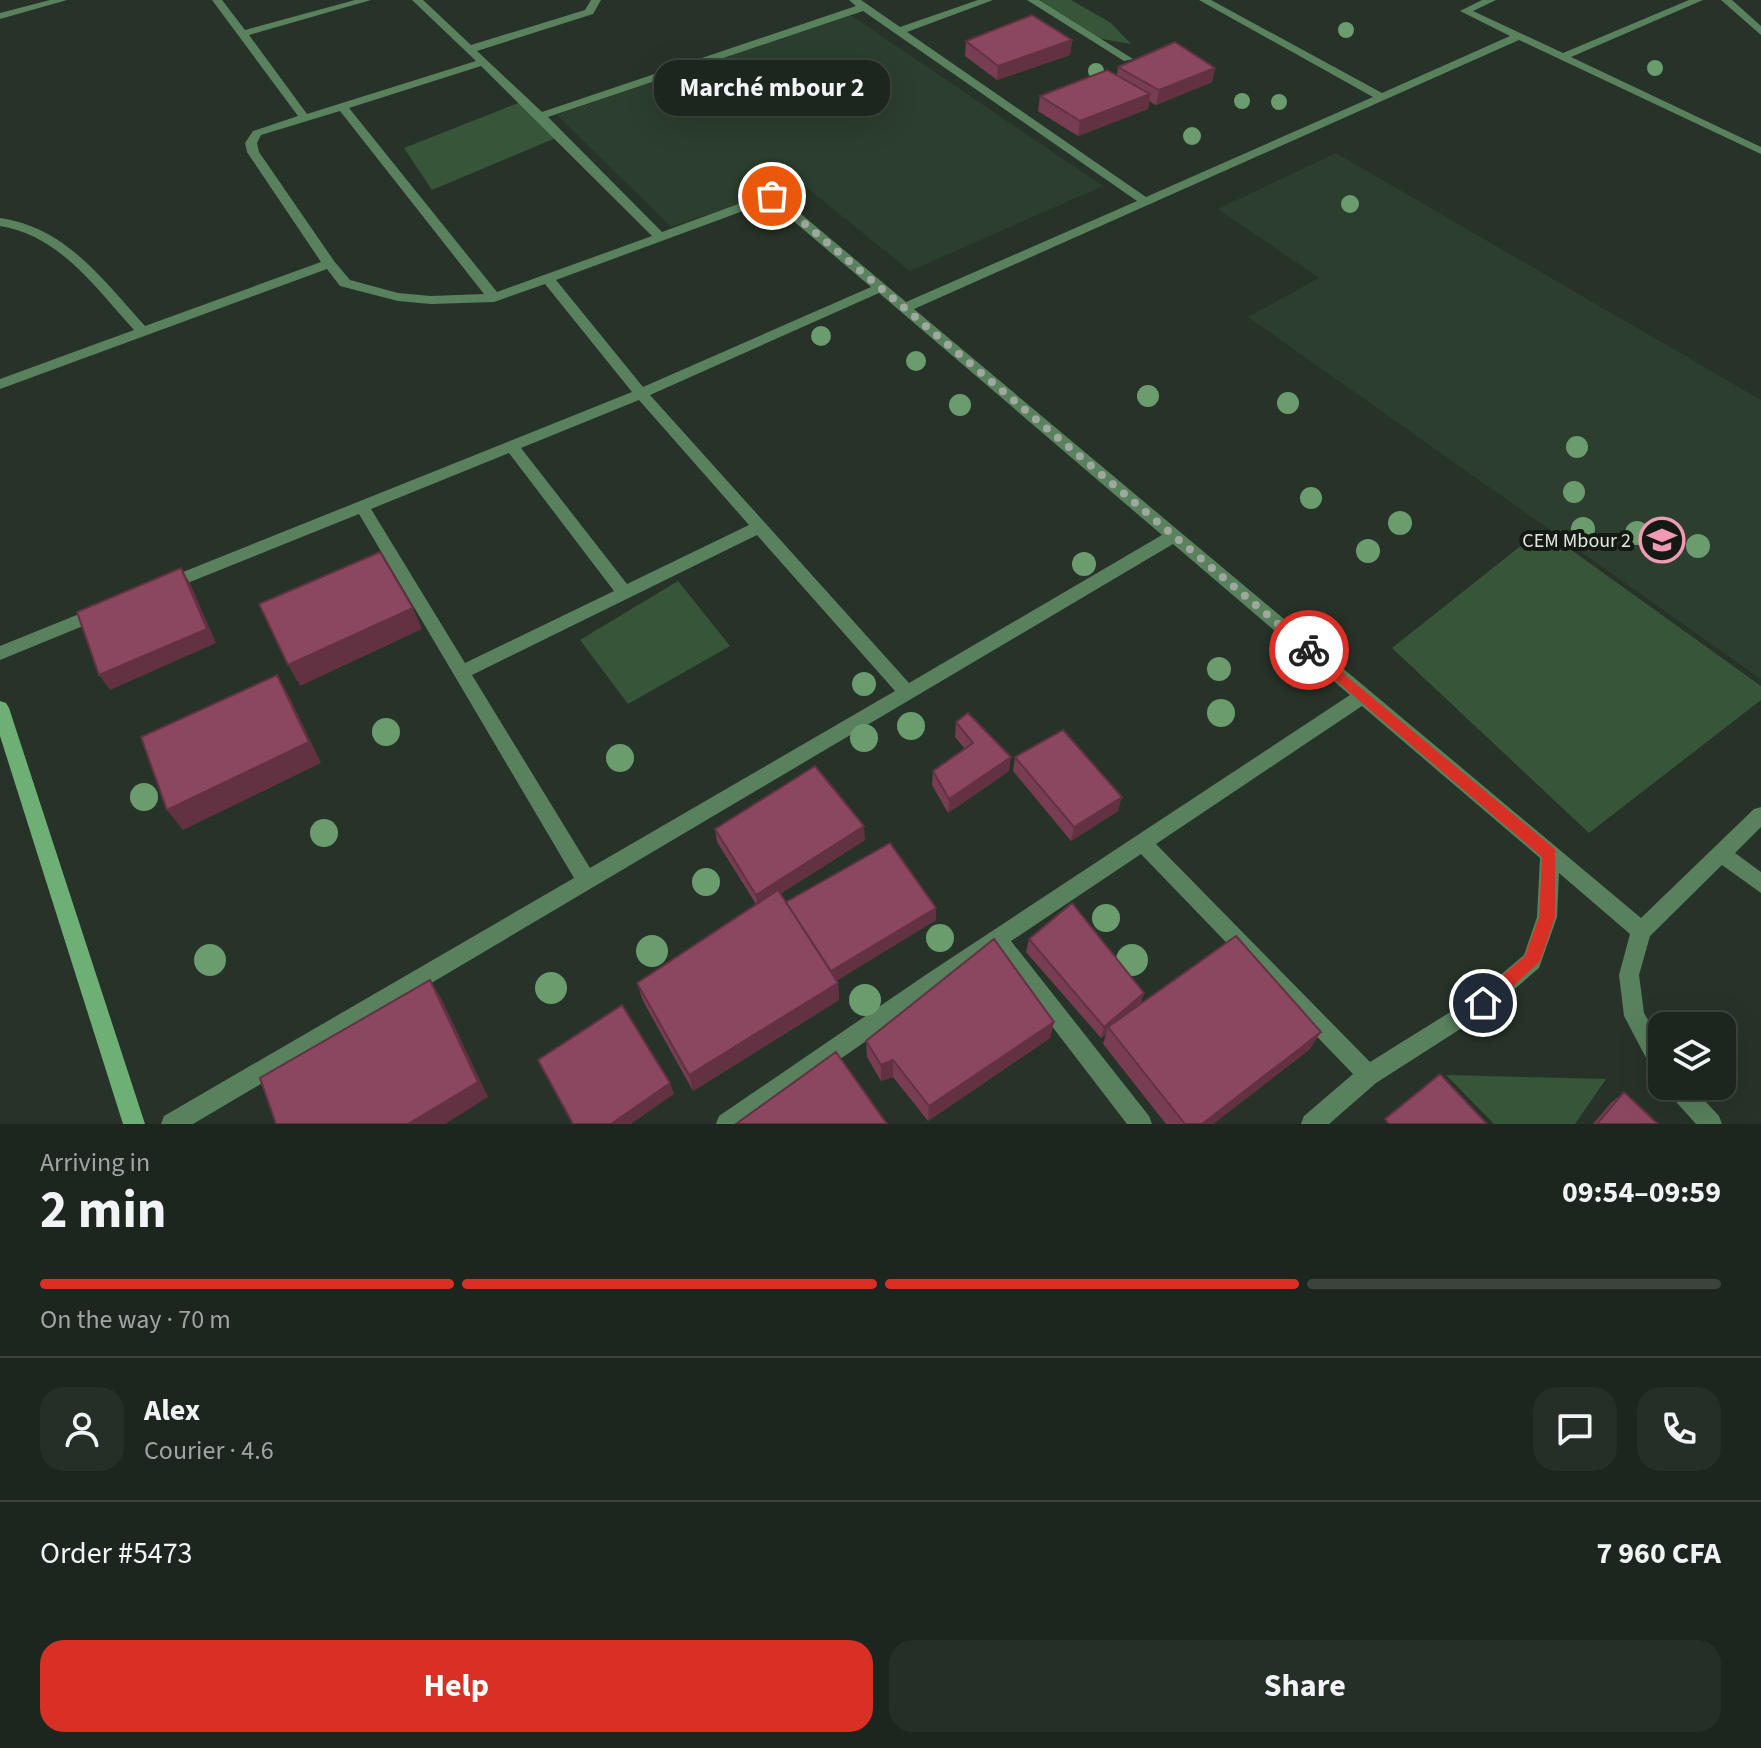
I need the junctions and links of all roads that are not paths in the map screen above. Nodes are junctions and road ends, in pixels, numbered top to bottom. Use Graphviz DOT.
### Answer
graph roads {
  1 [pos="62,0"];
  2 [pos="217,0"];
  3 [pos="366,0"];
  4 [pos="417,0"];
  5 [pos="596,0"];
  6 [pos="988,0"];
  7 [pos="1032,0"];
  8 [pos="1204,0"];
  9 [pos="1491,0"];
  10 [pos="1698,0"];
  11 [pos="1726,0"];
  12 [pos="859,3"];
  13 [pos="0,16"];
  14 [pos="899,31"];
  15 [pos="1760,31"];
  16 [pos="242,34"];
  17 [pos="1520,36"];
  18 [pos="471,49"];
  19 [pos="1563,57"];
  20 [pos="1128,59"];
  21 [pos="484,62"];
  22 [pos="1383,98"];
  23 [pos="343,107"];
  24 [pos="540,116"];
  25 [pos="305,118"];
  26 [pos="1761,142"];
  27 [pos="1745,143"];
  28 [pos="1761,151"];
  29 [pos="1146,202"];
  30 [pos="0,222"];
  31 [pos="660,237"];
  32 [pos="329,264"];
  33 [pos="547,278"];
  34 [pos="880,288"];
  35 [pos="494,298"];
  36 [pos="905,308"];
  37 [pos="143,332"];
  38 [pos="0,384"];
  39 [pos="641,394"];
  40 [pos="512,447"];
  41 [pos="361,505"];
  42 [pos="761,526"];
  43 [pos="1174,536"];
  44 [pos="159,588"];
  45 [pos="624,592"];
  46 [pos="115,606"];
  47 [pos="0,653"];
  48 [pos="461,673"];
  49 [pos="908,693"];
  50 [pos="1363,696"];
  51 [pos="0,708"];
  52 [pos="1761,815"];
  53 [pos="1143,843"];
  54 [pos="1550,854"];
  55 [pos="1722,854"];
  56 [pos="587,881"];
  57 [pos="1761,884"];
  58 [pos="1641,931"];
  59 [pos="997,939"];
  60 [pos="1648,1040"];
  61 [pos="1368,1075"];
  62 [pos="1690,1100"];
  63 [pos="134,1124"];
  64 [pos="172,1124"];
  65 [pos="727,1124"];
  66 [pos="1141,1124"];
  67 [pos="1312,1124"];
  68 [pos="1711,1124"];
  1 -- 13 [label="street"];
  2 -- 16 [label="street"];
  3 -- 16 [label="street"];
  4 -- 18 [label="street"];
  5 -- 18 [label="street"];
  6 -- 14 [label="street"];
  7 -- 20 [label="street"];
  8 -- 22 [label="street"];
  9 -- 17 [label="street"];
  10 -- 19 [label="street"];
  11 -- 15 [label="street"];
  12 -- 14 [label="street"];
  12 -- 24 [label="street"];
  14 -- 29 [label="street"];
  16 -- 25 [label="street"];
  17 -- 19 [label="street"];
  17 -- 22 [label="street"];
  18 -- 21 [label="street"];
  19 -- 27 [label="street"];
  21 -- 23 [label="street"];
  21 -- 24 [label="street"];
  22 -- 29 [label="street"];
  23 -- 25 [label="street"];
  23 -- 35 [label="street"];
  24 -- 31 [label="street"];
  25 -- 32 [label="street"];
  26 -- 27 [label="street"];
  27 -- 28 [label="street"];
  29 -- 36 [label="street"];
  30 -- 37 [label="street"];
  31 -- 33 [label="street"];
  31 -- 34 [label="street"];
  32 -- 35 [label="street"];
  32 -- 37 [label="street"];
  33 -- 35 [label="street"];
  33 -- 39 [label="street"];
  34 -- 36 [label="street"];
  34 -- 39 [label="street"];
  36 -- 43 [label="street"];
  37 -- 38 [label="street"];
  39 -- 40 [label="street"];
  39 -- 42 [label="street"];
  40 -- 41 [label="street"];
  40 -- 45 [label="street"];
  41 -- 44 [label="street"];
  41 -- 48 [label="street"];
  42 -- 45 [label="street"];
  42 -- 49 [label="street"];
  43 -- 49 [label="street"];
  43 -- 50 [label="street"];
  45 -- 48 [label="street"];
  46 -- 47 [label="street"];
  48 -- 56 [label="street"];
  49 -- 56 [label="street"];
  50 -- 53 [label="street"];
  50 -- 54 [label="street"];
  51 -- 63 [label="street"];
  52 -- 55 [label="street"];
  53 -- 59 [label="street"];
  53 -- 61 [label="street"];
  54 -- 58 [label="street"];
  54 -- 61 [label="street"];
  55 -- 57 [label="street"];
  55 -- 58 [label="street"];
  56 -- 64 [label="street"];
  58 -- 60 [label="street"];
  59 -- 65 [label="street"];
  59 -- 66 [label="street"];
  61 -- 67 [label="street"];
  62 -- 68 [label="street"];
}
